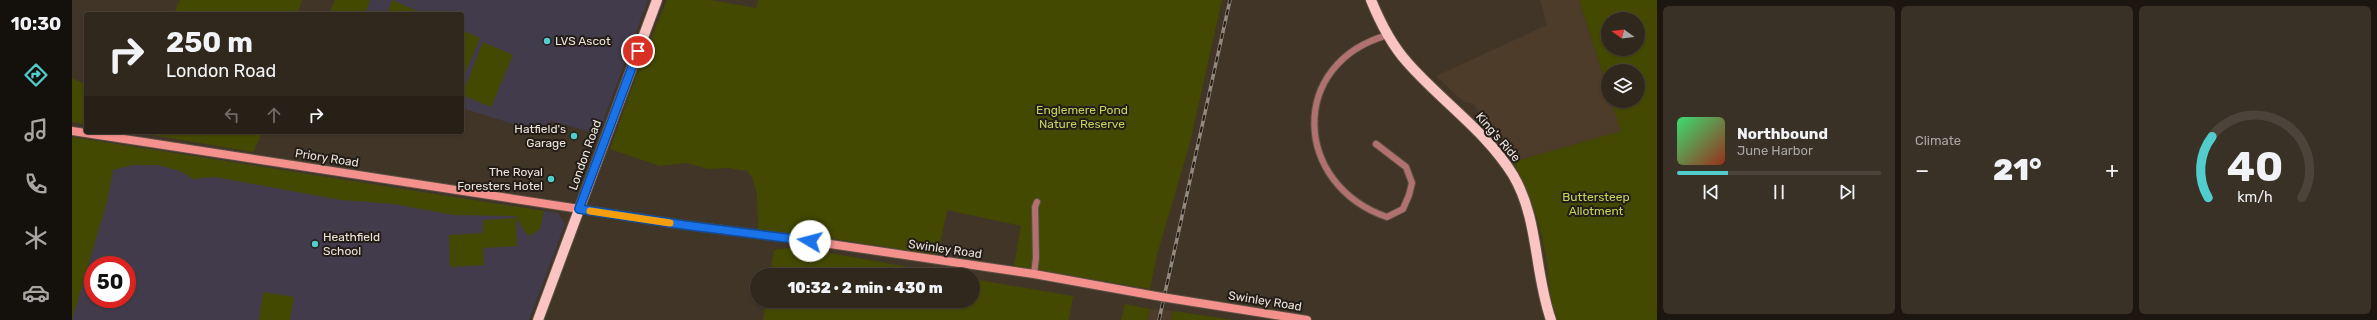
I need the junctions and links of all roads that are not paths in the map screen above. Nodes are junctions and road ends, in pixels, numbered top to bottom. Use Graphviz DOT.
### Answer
graph roads {
  1 [pos="657,0"];
  2 [pos="1371,0"];
  3 [pos="1388,36"];
  4 [pos="72,131"];
  5 [pos="84,133"];
  6 [pos="92,134"];
  7 [pos="1376,144"];
  8 [pos="1037,202"];
  9 [pos="579,209"];
  10 [pos="1034,274"];
  11 [pos="538,320"];
  12 [pos="1307,320"];
  13 [pos="1551,320"];
  1 -- 9 [label="main road, London Road"];
  2 -- 3 [label="main road, King's Ride"];
  3 -- 7 [label="street"];
  3 -- 13 [label="main road, King's Ride"];
  4 -- 5 [label="main road, Priory Road"];
  6 -- 9 [label="main road, Priory Road"];
  8 -- 10 [label="street"];
  9 -- 10 [label="main road, Swinley Road"];
  9 -- 11 [label="main road, London Road"];
  10 -- 12 [label="main road, Swinley Road, bridge"];
}
